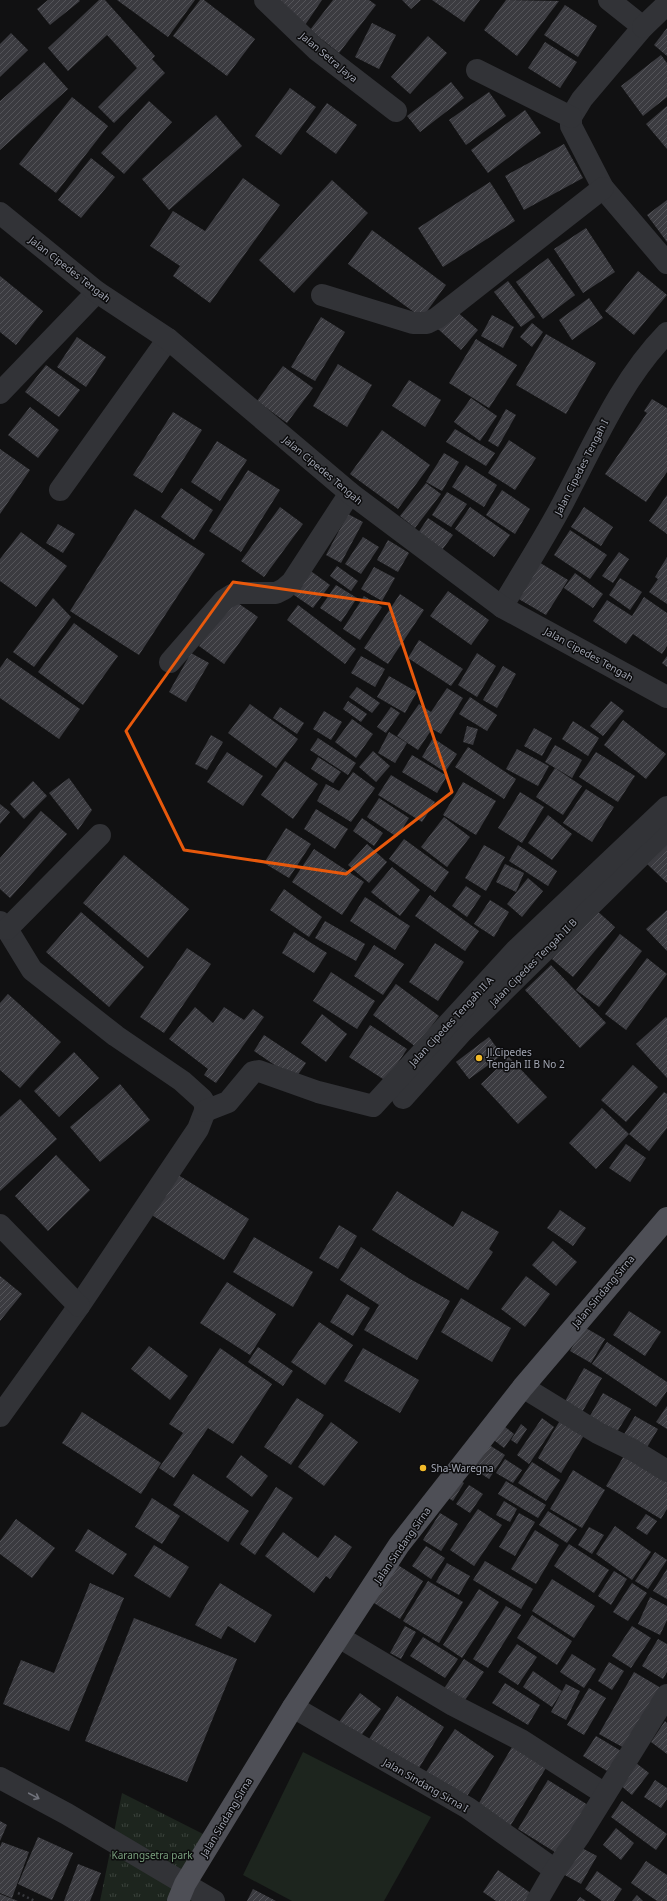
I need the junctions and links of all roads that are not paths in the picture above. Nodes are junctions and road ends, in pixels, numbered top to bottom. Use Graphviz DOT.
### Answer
graph roads {
  1 [pos="265,0"];
  2 [pos="610,0"];
  3 [pos="667,4"];
  4 [pos="643,27"];
  5 [pos="477,70"];
  6 [pos="396,112"];
  7 [pos="571,117"];
  8 [pos="603,188"];
  9 [pos="0,213"];
  10 [pos="667,263"];
  11 [pos="97,292"];
  12 [pos="322,295"];
  13 [pos="667,333"];
  14 [pos="168,339"];
  15 [pos="0,393"];
  16 [pos="60,490"];
  17 [pos="350,493"];
  18 [pos="502,607"];
  19 [pos="170,662"];
  20 [pos="667,697"];
  21 [pos="667,807"];
  22 [pos="667,830"];
  23 [pos="100,835"];
  24 [pos="3,926"];
  25 [pos="390,1096"];
  26 [pos="205,1111"];
  27 [pos="667,1218"];
  28 [pos="0,1225"];
  29 [pos="79,1306"];
  30 [pos="523,1387"];
  31 [pos="0,1416"];
  32 [pos="667,1471"];
  33 [pos="339,1637"];
  34 [pos="667,1695"];
  35 [pos="293,1707"];
  36 [pos="0,1778"];
  37 [pos="605,1794"];
  38 [pos="555,1870"];
  39 [pos="182,1893"];
  40 [pos="214,1901"];
  41 [pos="537,1901"];
  1 -- 6 [label="street, Jalan Setra Jaya"];
  2 -- 4 [label="street"];
  3 -- 4 [label="street"];
  4 -- 7 [label="street"];
  5 -- 7 [label="street"];
  7 -- 8 [label="street"];
  8 -- 10 [label="street"];
  8 -- 12 [label="street"];
  9 -- 11 [label="street, Jalan Cipedes Tengah"];
  11 -- 14 [label="street, Jalan Cipedes Tengah"];
  11 -- 15 [label="street"];
  13 -- 18 [label="street, Jalan Cipedes Tengah I"];
  14 -- 16 [label="street"];
  14 -- 17 [label="street, Jalan Cipedes Tengah"];
  17 -- 18 [label="street, Jalan Cipedes Tengah"];
  17 -- 19 [label="street"];
  18 -- 20 [label="street, Jalan Cipedes Tengah"];
  21 -- 25 [label="street, Jalan Cipedes Tengah II A"];
  22 -- 25 [label="street, Jalan Cipedes Tengah II B"];
  23 -- 24 [label="street"];
  24 -- 26 [label="street"];
  25 -- 26 [label="street"];
  26 -- 29 [label="street"];
  27 -- 30 [label="main road, Jalan Sindang Sirna"];
  28 -- 29 [label="street"];
  29 -- 31 [label="street"];
  30 -- 32 [label="street"];
  30 -- 33 [label="main road, Jalan Sindang Sirna"];
  33 -- 35 [label="main road, Jalan Sindang Sirna"];
  33 -- 37 [label="street"];
  34 -- 37 [label="street"];
  35 -- 38 [label="street, Jalan Sindang Sirna I"];
  35 -- 39 [label="main road, Jalan Sindang Sirna"];
  36 -- 39 [label="street, one-way"];
  37 -- 38 [label="street"];
  38 -- 41 [label="street"];
  39 -- 40 [label="street"];
}
